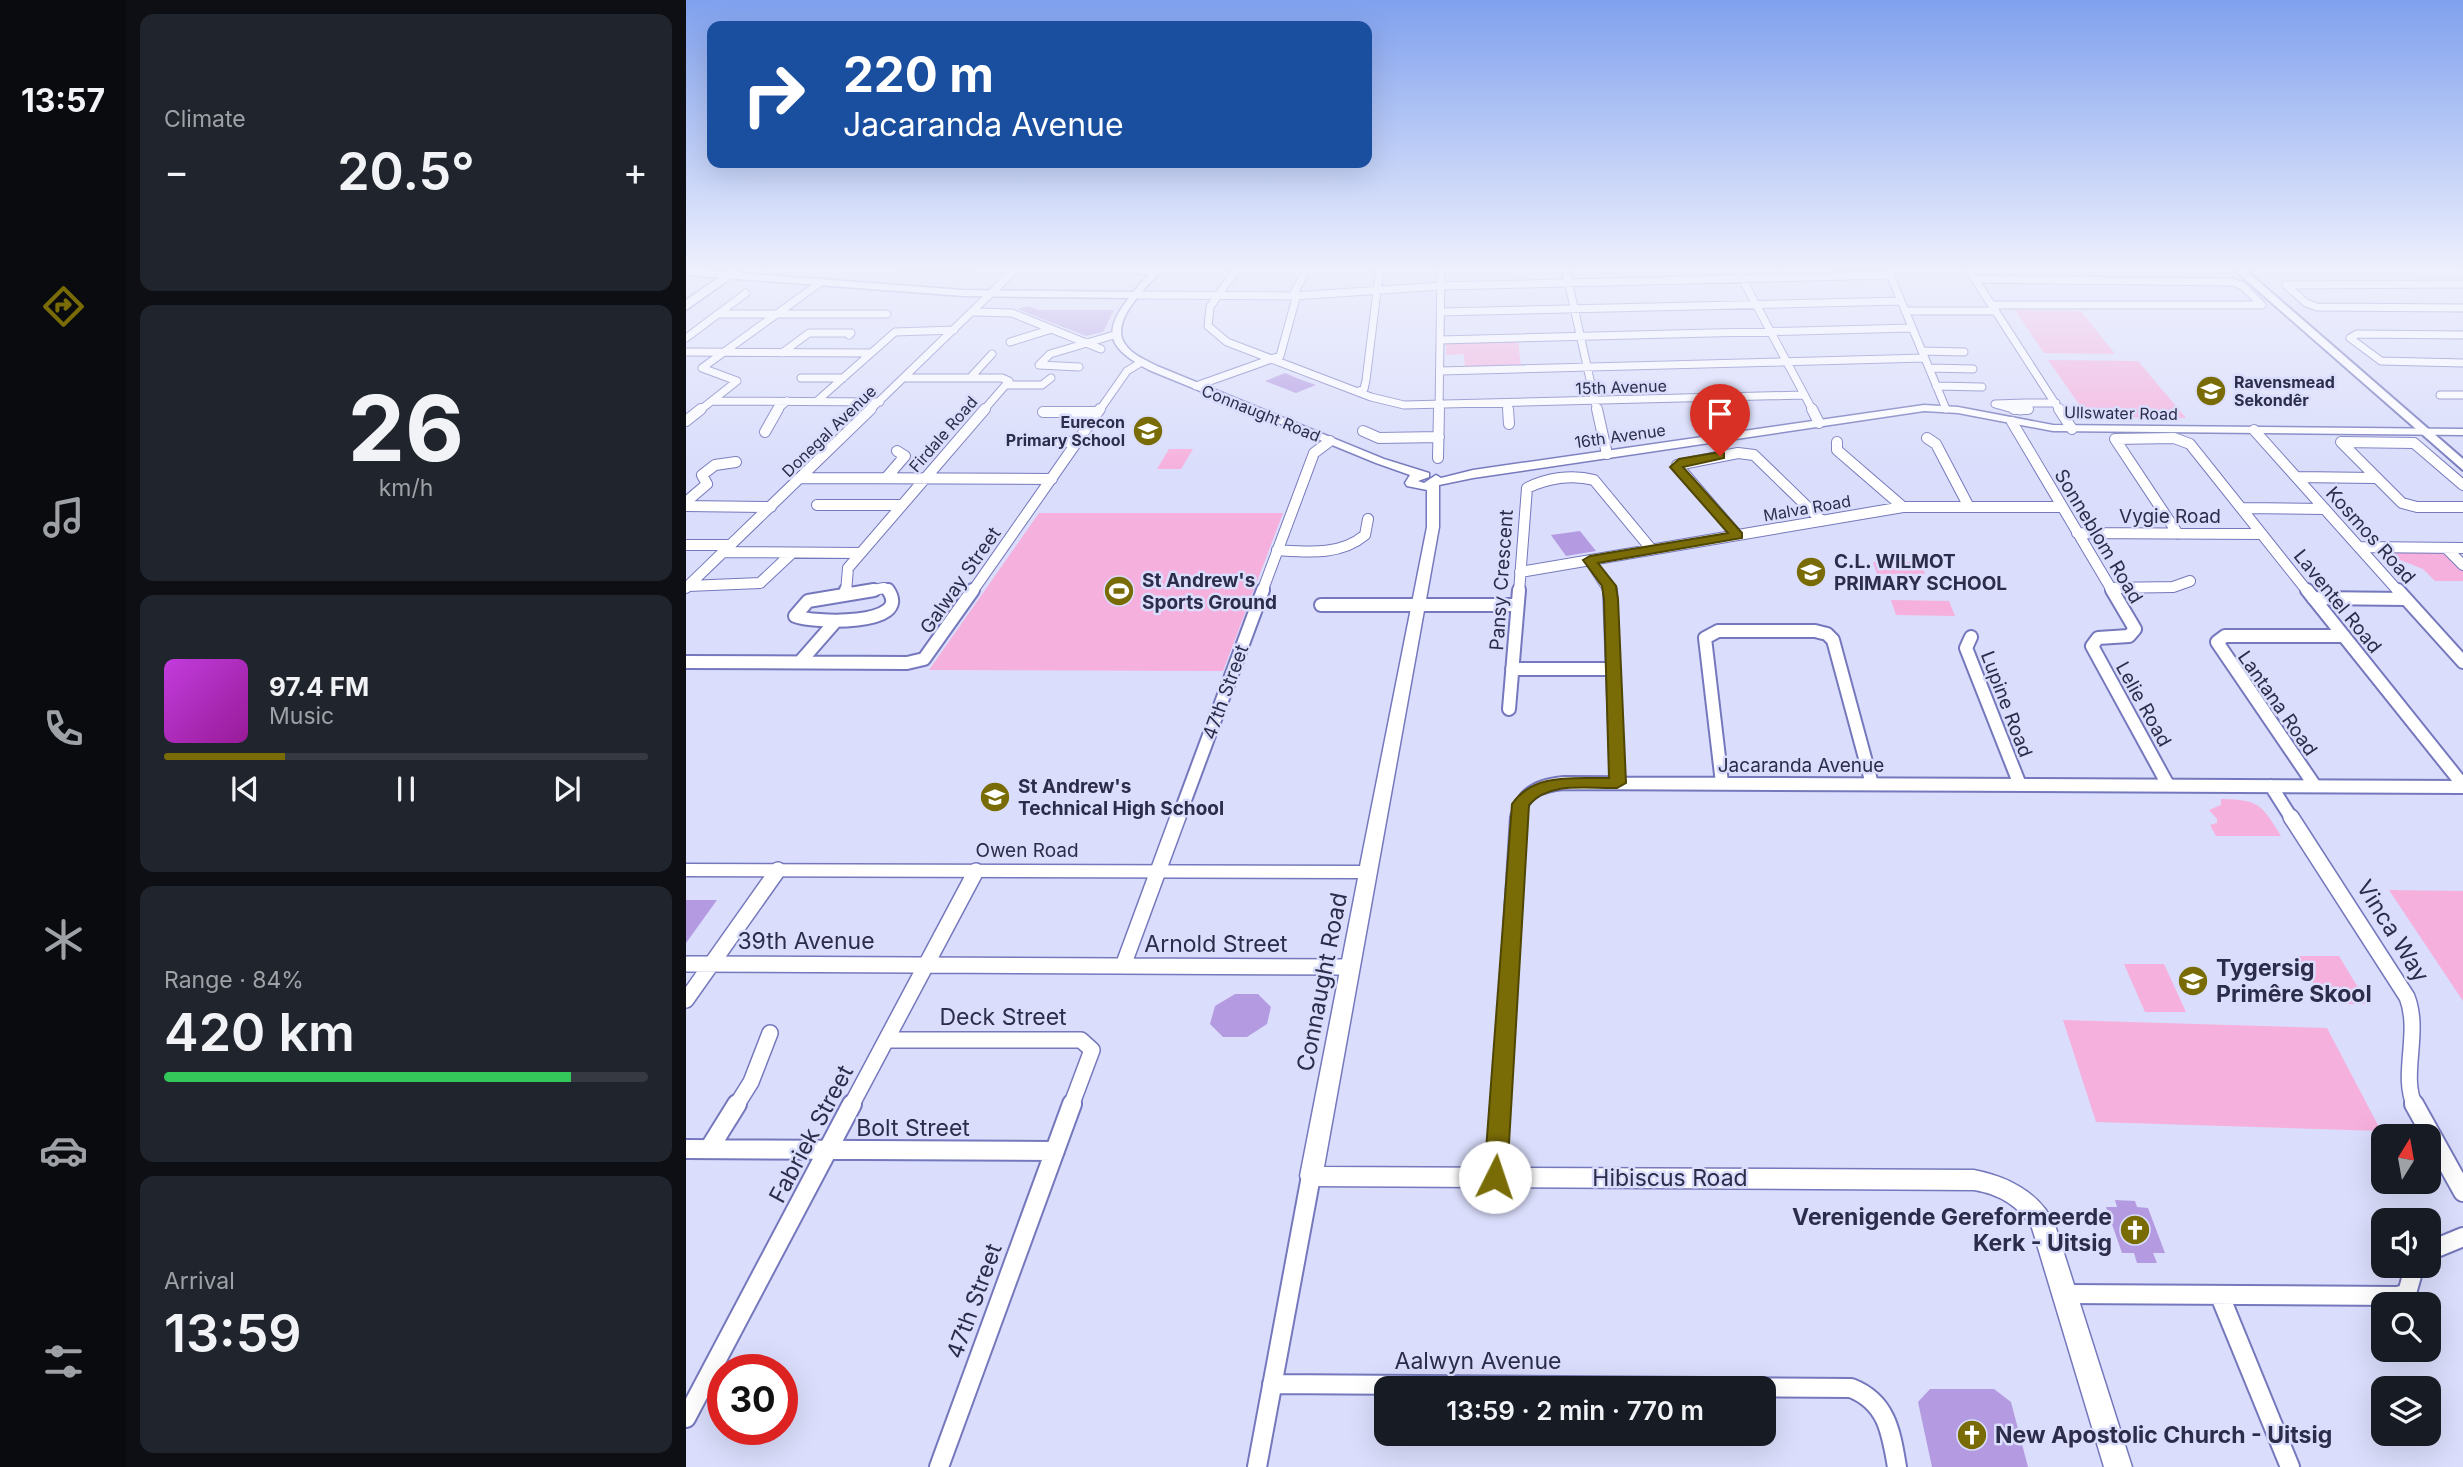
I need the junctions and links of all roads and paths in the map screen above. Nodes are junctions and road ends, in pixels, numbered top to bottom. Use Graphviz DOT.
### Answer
graph roads {
  1 [pos="747,335"];
  2 [pos="806,335"];
  3 [pos="893,335"];
  4 [pos="948,335"];
  5 [pos="1033,335"];
  6 [pos="1067,335"];
  7 [pos="1112,335"];
  8 [pos="1114,335"];
  9 [pos="1215,335"];
  10 [pos="1285,335"];
  11 [pos="1371,335"];
  12 [pos="1440,335"];
  13 [pos="1639,335"];
  14 [pos="1772,335"];
  15 [pos="1915,335"];
  16 [pos="2012,335"];
  17 [pos="2314,335"];
  18 [pos="2329,335"];
  19 [pos="2359,335"];
  20 [pos="1580,337"];
  21 [pos="1440,340"];
  22 [pos="1010,342"];
  23 [pos="1084,342"];
  24 [pos="1101,349"];
  25 [pos="686,352"];
  26 [pos="1964,352"];
  27 [pos="724,353"];
  28 [pos="782,353"];
  29 [pos="870,353"];
  30 [pos="992,354"];
  31 [pos="1923,355"];
  32 [pos="1273,359"];
  33 [pos="1786,362"];
  34 [pos="1140,363"];
  35 [pos="2463,363"];
  36 [pos="1079,367"];
  37 [pos="1587,367"];
  38 [pos="1929,368"];
  39 [pos="1973,369"];
  40 [pos="1440,371"];
  41 [pos="801,378"];
  42 [pos="843,378"];
  43 [pos="905,378"];
  44 [pos="970,378"];
  45 [pos="1051,378"];
  46 [pos="1006,385"];
  47 [pos="1196,386"];
  48 [pos="1936,386"];
  49 [pos="1982,387"];
  50 [pos="1359,391"];
  51 [pos="1804,395"];
  52 [pos="2440,395"];
  53 [pos="2463,395"];
  54 [pos="712,401"];
  55 [pos="787,401"];
  56 [pos="817,401"];
  57 [pos="1594,401"];
  58 [pos="880,402"];
  59 [pos="2026,403"];
  60 [pos="2056,403"];
  61 [pos="1508,404"];
  62 [pos="1440,406"];
  63 [pos="1946,409"];
  64 [pos="686,412"];
  65 [pos="698,412"];
  66 [pos="1043,412"];
  67 [pos="1098,412"];
  68 [pos="686,421"];
  69 [pos="2012,422"];
  70 [pos="1819,423"];
  71 [pos="1509,424"];
  72 [pos="2072,429"];
  73 [pos="2254,430"];
  74 [pos="765,432"];
  75 [pos="1363,432"];
  76 [pos="2424,432"];
  77 [pos="2441,432"];
  78 [pos="2463,432"];
  79 [pos="1439,437"];
  80 [pos="1927,438"];
  81 [pos="2185,440"];
  82 [pos="1329,441"];
  83 [pos="1023,442"];
  84 [pos="1078,442"];
  85 [pos="1837,442"];
  86 [pos="897,451"];
  87 [pos="2463,451"];
  88 [pos="1607,454"];
  89 [pos="1438,458"];
  90 [pos="736,462"];
  91 [pos="2463,466"];
  92 [pos="2296,477"];
  93 [pos="801,478"];
  94 [pos="886,478"];
  95 [pos="2375,478"];
  96 [pos="924,479"];
  97 [pos="1052,479"];
  98 [pos="1425,481"];
  99 [pos="2463,485"];
  100 [pos="686,504"];
  101 [pos="817,505"];
  102 [pos="902,505"];
  103 [pos="1969,506"];
  104 [pos="771,507"];
  105 [pos="1903,507"];
  106 [pos="2061,507"];
  107 [pos="2463,507"];
  108 [pos="2242,508"];
  109 [pos="2325,509"];
  110 [pos="1368,519"];
  111 [pos="1822,521"];
  112 [pos="2077,533"];
  113 [pos="2178,534"];
  114 [pos="2262,534"];
  115 [pos="1737,535"];
  116 [pos="686,545"];
  117 [pos="2359,547"];
  118 [pos="2446,548"];
  119 [pos="2463,548"];
  120 [pos="726,549"];
  121 [pos="1652,550"];
  122 [pos="1278,551"];
  123 [pos="792,553"];
  124 [pos="860,553"];
  125 [pos="1590,560"];
  126 [pos="2463,565"];
  127 [pos="1520,572"];
  128 [pos="2190,581"];
  129 [pos="689,583"];
  130 [pos="2110,588"];
  131 [pos="846,593"];
  132 [pos="2313,598"];
  133 [pos="2406,599"];
  134 [pos="1321,605"];
  135 [pos="1419,605"];
  136 [pos="1517,605"];
  137 [pos="835,621"];
  138 [pos="2344,636"];
  139 [pos="1971,637"];
  140 [pos="2095,639"];
  141 [pos="2463,661"];
  142 [pos="686,662"];
  143 [pos="800,662"];
  144 [pos="1512,669"];
  145 [pos="1612,669"];
  146 [pos="1509,709"];
  147 [pos="1617,783"];
  148 [pos="1722,783"];
  149 [pos="1872,784"];
  150 [pos="2020,785"];
  151 [pos="2168,785"];
  152 [pos="2271,786"];
  153 [pos="2315,786"];
  154 [pos="2463,786"];
  155 [pos="686,870"];
  156 [pos="778,870"];
  157 [pos="976,871"];
  158 [pos="1159,872"];
  159 [pos="1368,872"];
  160 [pos="686,964"];
  161 [pos="926,964"];
  162 [pos="711,965"];
  163 [pos="1123,966"];
  164 [pos="1350,967"];
  165 [pos="686,1000"];
  166 [pos="770,1033"];
  167 [pos="886,1040"];
  168 [pos="686,1149"];
  169 [pos="709,1149"];
  170 [pos="828,1150"];
  171 [pos="1055,1151"];
  172 [pos="1311,1176"];
  173 [pos="1495,1177"];
  174 [pos="2463,1192"];
  175 [pos="2463,1237"];
  176 [pos="2441,1246"];
  177 [pos="2411,1278"];
  178 [pos="2065,1294"];
  179 [pos="2220,1296"];
  180 [pos="1272,1384"];
  181 [pos="686,1419"];
  182 [pos="939,1467"];
  183 [pos="1256,1467"];
  184 [pos="1897,1467"];
  185 [pos="2118,1467"];
  186 [pos="2290,1467"];
  1 -- 27 [label="street"];
  2 -- 28 [label="street"];
  3 -- 29 [label="street"];
  4 -- 43 [label="street, Donegal Avenue"];
  5 -- 22 [label="street"];
  6 -- 23 [label="street"];
  7 -- 23 [label="street"];
  8 -- 34 [label="street, Connaught Road"];
  9 -- 32 [label="street, 15th Avenue"];
  10 -- 32 [label="street"];
  11 -- 50 [label="street"];
  12 -- 21 [label="street"];
  13 -- 20 [label="street"];
  14 -- 33 [label="street"];
  15 -- 31 [label="street"];
  16 -- 60 [label="street"];
  17 -- 76 [label="main road"];
  18 -- 77 [label="main road"];
  19 -- 35 [label="street"];
  20 -- 21 [label="street"];
  20 -- 37 [label="street"];
  21 -- 40 [label="street"];
  23 -- 24 [label="street"];
  23 -- 36 [label="street"];
  25 -- 27 [label="street"];
  26 -- 31 [label="street"];
  27 -- 28 [label="street"];
  27 -- 54 [label="street"];
  28 -- 29 [label="street"];
  29 -- 42 [label="street"];
  30 -- 44 [label="street"];
  31 -- 33 [label="street"];
  31 -- 38 [label="street"];
  32 -- 47 [label="street"];
  32 -- 50 [label="street, 15th Avenue"];
  33 -- 37 [label="street"];
  33 -- 51 [label="street"];
  34 -- 47 [label="street, Connaught Road"];
  34 -- 67 [label="street, Galway Street"];
  37 -- 40 [label="street"];
  37 -- 57 [label="street"];
  38 -- 39 [label="street"];
  38 -- 48 [label="street"];
  40 -- 62 [label="street"];
  41 -- 42 [label="street"];
  42 -- 56 [label="street"];
  43 -- 44 [label="street, Firdale Road"];
  43 -- 58 [label="street, Donegal Avenue"];
  44 -- 46 [label="street, Firdale Road"];
  45 -- 46 [label="street"];
  46 -- 96 [label="street, Firdale Road"];
  47 -- 82 [label="street, Connaught Road"];
  48 -- 49 [label="street"];
  48 -- 63 [label="street"];
  50 -- 62 [label="street, 15th Avenue"];
  51 -- 57 [label="street, 15th Avenue"];
  51 -- 70 [label="street"];
  52 -- 53 [label="street"];
  54 -- 55 [label="street"];
  54 -- 65 [label="street"];
  55 -- 56 [label="street"];
  55 -- 74 [label="street"];
  56 -- 58 [label="street"];
  57 -- 61 [label="street, 15th Avenue"];
  57 -- 88 [label="street"];
  58 -- 93 [label="street, Donegal Avenue"];
  59 -- 60 [label="street"];
  60 -- 72 [label="street"];
  61 -- 62 [label="street, 15th Avenue"];
  61 -- 71 [label="street"];
  62 -- 79 [label="street"];
  63 -- 69 [label="street, Ullswater Road"];
  63 -- 70 [label="street, 16th Avenue"];
  64 -- 65 [label="street"];
  65 -- 68 [label="street"];
  66 -- 67 [label="street"];
  67 -- 84 [label="street, Galway Street"];
  69 -- 72 [label="street, Ullswater Road"];
  69 -- 106 [label="street, Sonneblom Road"];
  70 -- 88 [label="street, 16th Avenue"];
  72 -- 73 [label="street, Ullswater Road"];
  73 -- 76 [label="street, Ullswater Road"];
  73 -- 92 [label="street, Kosmos Road"];
  75 -- 79 [label="street"];
  76 -- 77 [label="street, Ullswater Road"];
  76 -- 91 [label="main road"];
  77 -- 78 [label="street, Ullswater Road"];
  77 -- 87 [label="main road"];
  79 -- 89 [label="street"];
  80 -- 103 [label="street"];
  81 -- 108 [label="street, Laventel Road"];
  81 -- 113 [label="street"];
  82 -- 98 [label="street, Connaught Road"];
  82 -- 122 [label="street, 47th Street"];
  83 -- 84 [label="street"];
  84 -- 97 [label="street, Galway Street"];
  85 -- 105 [label="street"];
  86 -- 94 [label="street"];
  88 -- 98 [label="street, 16th Avenue"];
  90 -- 100 [label="street"];
  92 -- 95 [label="street"];
  92 -- 109 [label="street, Kosmos Road"];
  93 -- 94 [label="street"];
  93 -- 104 [label="street, Donegal Avenue"];
  94 -- 96 [label="street"];
  95 -- 99 [label="street"];
  95 -- 107 [label="street"];
  96 -- 97 [label="street"];
  96 -- 102 [label="street, Firdale Road"];
  97 -- 143 [label="street, Galway Street"];
  98 -- 135 [label="street, Connaught Road"];
  100 -- 104 [label="street"];
  101 -- 102 [label="street"];
  102 -- 124 [label="street, Firdale Road"];
  103 -- 105 [label="street, Malva Road"];
  103 -- 106 [label="street, Malva Road"];
  104 -- 120 [label="street, Donegal Avenue"];
  105 -- 111 [label="street, Malva Road"];
  106 -- 112 [label="street, Sonneblom Road"];
  108 -- 109 [label="street"];
  108 -- 114 [label="street, Laventel Road"];
  109 -- 117 [label="street, Kosmos Road"];
  110 -- 122 [label="street"];
  111 -- 115 [label="street, Malva Road"];
  111 -- 115 [label="street"];
  112 -- 113 [label="street, Vygie Road"];
  112 -- 130 [label="street, Sonneblom Road"];
  113 -- 114 [label="street, Vygie Road"];
  114 -- 132 [label="street, Laventel Road"];
  115 -- 121 [label="street, Malva Road"];
  116 -- 120 [label="street"];
  117 -- 118 [label="street"];
  117 -- 133 [label="street, Kosmos Road"];
  118 -- 119 [label="street"];
  118 -- 126 [label="street"];
  120 -- 123 [label="street"];
  120 -- 129 [label="street, Donegal Avenue"];
  121 -- 125 [label="street, Malva Road"];
  121 -- 127 [label="street, Pansy Crescent"];
  122 -- 158 [label="street, 47th Street"];
  123 -- 124 [label="street"];
  123 -- 129 [label="street"];
  124 -- 131 [label="street, Firdale Road"];
  125 -- 127 [label="street, Malva Road"];
  125 -- 145 [label="street"];
  127 -- 136 [label="street, Pansy Crescent"];
  128 -- 130 [label="street"];
  130 -- 140 [label="street, Sonneblom Road"];
  131 -- 137 [label="street"];
  131 -- 137 [label="street"];
  132 -- 133 [label="street"];
  132 -- 138 [label="street, Laventel Road"];
  133 -- 141 [label="street, Kosmos Road"];
  134 -- 135 [label="street"];
  135 -- 136 [label="street"];
  135 -- 159 [label="street, Connaught Road"];
  136 -- 144 [label="street, Pansy Crescent"];
  137 -- 143 [label="street"];
  138 -- 153 [label="street, Lantana Road"];
  138 -- 154 [label="street, Laventel Road"];
  139 -- 150 [label="street, Lupine Road"];
  140 -- 151 [label="street, Lelie Road"];
  142 -- 143 [label="street, Galway Street"];
  144 -- 145 [label="street"];
  144 -- 146 [label="street, Pansy Crescent"];
  145 -- 147 [label="street"];
  147 -- 148 [label="street, Jacaranda Avenue"];
  147 -- 173 [label="street, Jacaranda Avenue"];
  148 -- 149 [label="street, Jacaranda Avenue"];
  148 -- 149 [label="street"];
  149 -- 150 [label="street, Jacaranda Avenue"];
  150 -- 151 [label="street, Jacaranda Avenue"];
  151 -- 152 [label="street, Jacaranda Avenue"];
  152 -- 153 [label="street, Jacaranda Avenue"];
  152 -- 174 [label="street, Vinca Way"];
  153 -- 154 [label="street, Jacaranda Avenue"];
  155 -- 156 [label="street, Owen Road"];
  156 -- 157 [label="street, Owen Road"];
  156 -- 162 [label="street"];
  157 -- 158 [label="street, Owen Road"];
  157 -- 161 [label="street, Fabriek Street"];
  158 -- 159 [label="street, Owen Road"];
  158 -- 163 [label="street, Arnold Street"];
  159 -- 164 [label="street, Connaught Road"];
  160 -- 162 [label="street, 39th Avenue"];
  161 -- 162 [label="street, 39th Avenue"];
  161 -- 163 [label="street, Arnold Street"];
  161 -- 167 [label="street, Fabriek Street"];
  162 -- 165 [label="street"];
  163 -- 164 [label="street, Arnold Street"];
  164 -- 172 [label="street, Connaught Road"];
  166 -- 169 [label="street"];
  167 -- 170 [label="street, Fabriek Street"];
  167 -- 171 [label="street, Deck Street"];
  168 -- 169 [label="street, Bolt Street"];
  169 -- 170 [label="street, Bolt Street"];
  170 -- 171 [label="street, Bolt Street"];
  170 -- 181 [label="street, Fabriek Street"];
  171 -- 182 [label="street, 47th Street"];
  172 -- 173 [label="street, Hibiscus Road"];
  172 -- 180 [label="street, Connaught Road"];
  173 -- 178 [label="street, Hibiscus Road"];
  175 -- 176 [label="street"];
  177 -- 179 [label="street"];
  178 -- 179 [label="street"];
  178 -- 185 [label="street"];
  179 -- 186 [label="street"];
  180 -- 183 [label="street, Connaught Road"];
  180 -- 184 [label="street, Aalwyn Avenue"];
}
